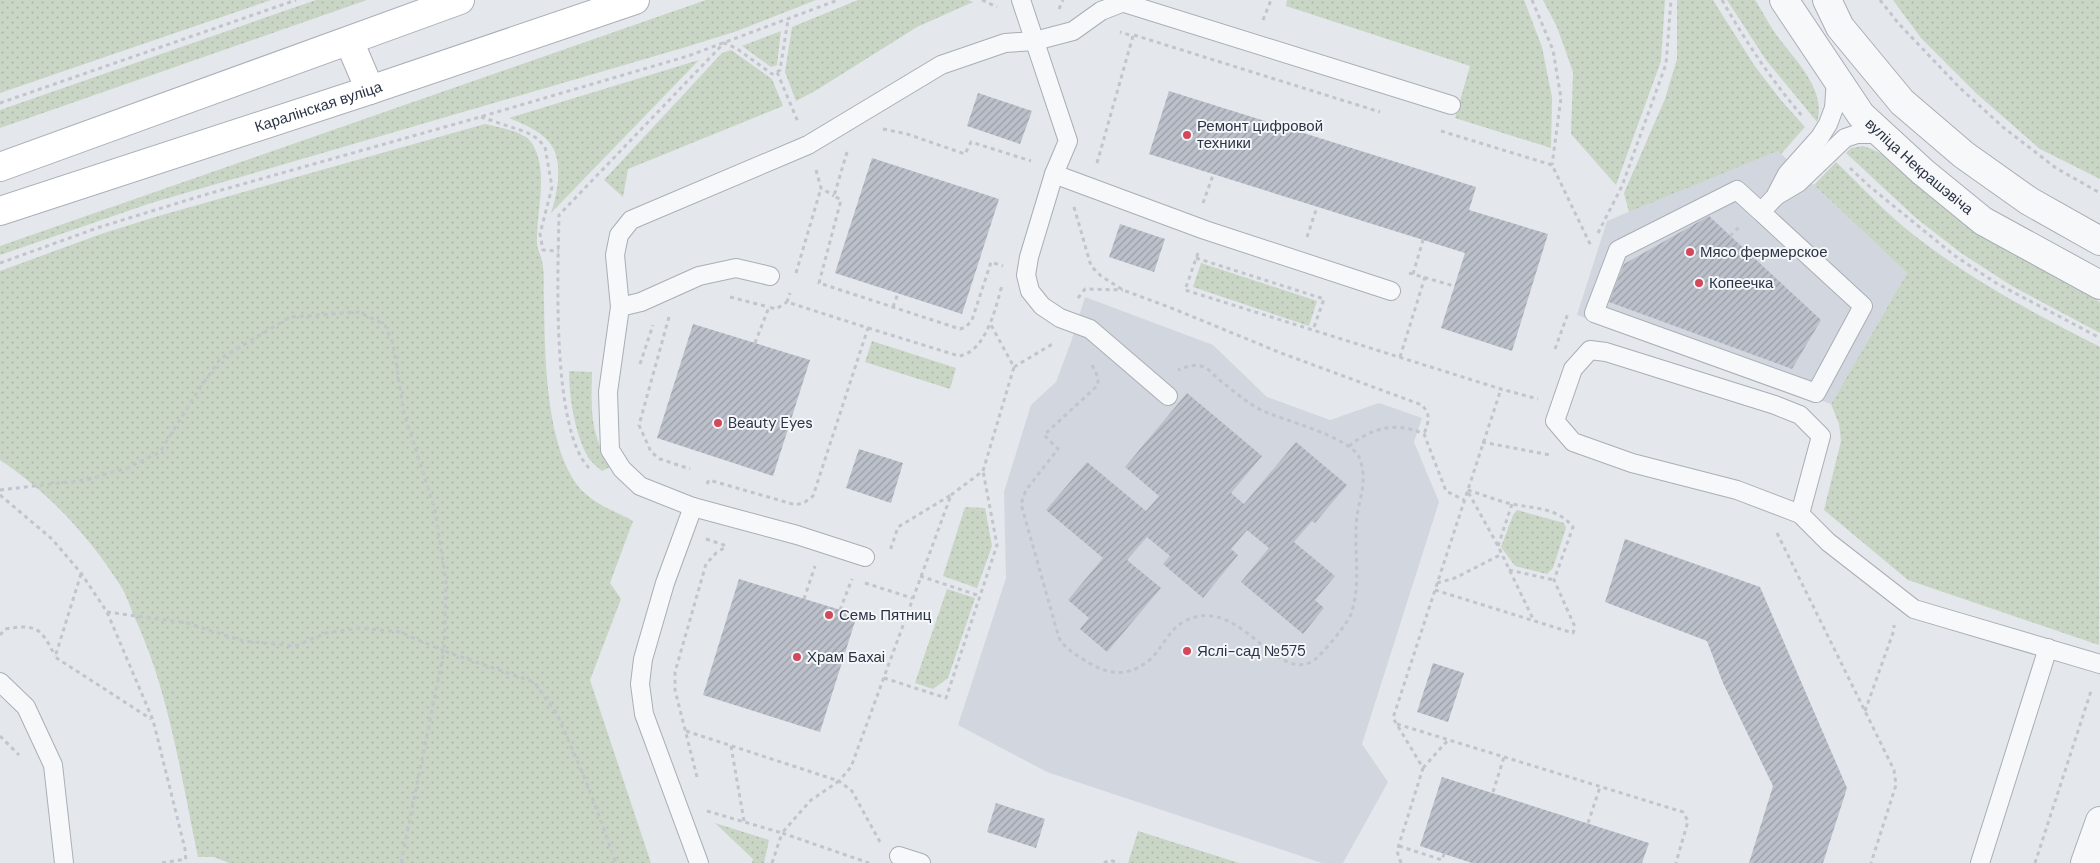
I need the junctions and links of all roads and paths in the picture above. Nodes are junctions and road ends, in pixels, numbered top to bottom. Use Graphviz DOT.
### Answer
graph roads {
  1 [pos="296,0"];
  2 [pos="460,0"];
  3 [pos="635,0"];
  4 [pos="838,0"];
  5 [pos="1021,0"];
  6 [pos="1532,0"];
  7 [pos="1671,0"];
  8 [pos="1722,0"];
  9 [pos="1784,0"];
  10 [pos="1827,0"];
  11 [pos="1880,0"];
  12 [pos="1125,1"];
  13 [pos="1146,10"];
  14 [pos="788,20"];
  15 [pos="1118,32"];
  16 [pos="1134,36"];
  17 [pos="349,41"];
  18 [pos="1035,41"];
  19 [pos="724,43"];
  20 [pos="777,72"];
  21 [pos="1836,80"];
  22 [pos="370,90"];
  23 [pos="0,103"];
  24 [pos="1451,105"];
  25 [pos="1384,113"];
  26 [pos="480,117"];
  27 [pos="880,129"];
  28 [pos="1440,131"];
  29 [pos="1882,134"];
  30 [pos="1826,143"];
  31 [pos="808,145"];
  32 [pos="848,149"];
  33 [pos="1092,156"];
  34 [pos="1033,162"];
  35 [pos="1097,163"];
  36 [pos="1552,165"];
  37 [pos="0,167"];
  38 [pos="1103,170"];
  39 [pos="1054,174"];
  40 [pos="1213,175"];
  41 [pos="1089,187"];
  42 [pos="821,188"];
  43 [pos="2100,192"];
  44 [pos="834,196"];
  45 [pos="1317,207"];
  46 [pos="0,211"];
  47 [pos="1761,212"];
  48 [pos="1205,230"];
  49 [pos="1596,235"];
  50 [pos="1422,240"];
  51 [pos="1306,241"];
  52 [pos="2100,241"];
  53 [pos="558,251"];
  54 [pos="1589,253"];
  55 [pos="1196,258"];
  56 [pos="0,263"];
  57 [pos="1008,267"];
  58 [pos="1404,271"];
  59 [pos="796,273"];
  60 [pos="1413,274"];
  61 [pos="770,276"];
  62 [pos="1425,278"];
  63 [pos="2100,285"];
  64 [pos="1454,286"];
  65 [pos="1123,290"];
  66 [pos="1391,290"];
  67 [pos="790,292"];
  68 [pos="898,293"];
  69 [pos="1071,294"];
  70 [pos="727,296"];
  71 [pos="787,302"];
  72 [pos="620,307"];
  73 [pos="768,307"];
  74 [pos="893,307"];
  75 [pos="1570,308"];
  76 [pos="673,311"];
  77 [pos="669,317"];
  78 [pos="868,328"];
  79 [pos="1314,330"];
  80 [pos="1060,336"];
  81 [pos="2100,338"];
  82 [pos="755,343"];
  83 [pos="1554,353"];
  84 [pos="1400,358"];
  85 [pos="1091,364"];
  86 [pos="1014,367"];
  87 [pos="638,370"];
  88 [pos="1500,389"];
  89 [pos="1541,390"];
  90 [pos="1164,393"];
  91 [pos="1538,399"];
  92 [pos="1538,408"];
  93 [pos="1424,434"];
  94 [pos="1482,442"];
  95 [pos="1349,446"];
  96 [pos="1553,456"];
  97 [pos="690,469"];
  98 [pos="983,471"];
  99 [pos="706,488"];
  100 [pos="0,490"];
  101 [pos="1467,490"];
  102 [pos="0,495"];
  103 [pos="951,495"];
  104 [pos="1464,500"];
  105 [pos="1512,504"];
  106 [pos="693,506"];
  107 [pos="1800,514"];
  108 [pos="1783,532"];
  109 [pos="736,545"];
  110 [pos="1498,546"];
  111 [pos="889,552"];
  112 [pos="1502,554"];
  113 [pos="865,557"];
  114 [pos="806,562"];
  115 [pos="815,566"];
  116 [pos="824,569"];
  117 [pos="1509,570"];
  118 [pos="81,574"];
  119 [pos="920,576"];
  120 [pos="880,578"];
  121 [pos="1554,580"];
  122 [pos="1437,583"];
  123 [pos="877,587"];
  124 [pos="1434,590"];
  125 [pos="980,596"];
  126 [pos="912,598"];
  127 [pos="804,599"];
  128 [pos="840,610"];
  129 [pos="107,612"];
  130 [pos="1894,619"];
  131 [pos="1534,621"];
  132 [pos="0,635"];
  133 [pos="2048,648"];
  134 [pos="444,651"];
  135 [pos="55,656"];
  136 [pos="2100,664"];
  137 [pos="884,678"];
  138 [pos="0,682"];
  139 [pos="1865,712"];
  140 [pos="153,720"];
  141 [pos="1396,724"];
  142 [pos="686,730"];
  143 [pos="1448,740"];
  144 [pos="731,746"];
  145 [pos="1504,757"];
  146 [pos="1423,768"];
  147 [pos="839,781"];
  148 [pos="698,784"];
  149 [pos="1600,787"];
  150 [pos="1493,792"];
  151 [pos="704,810"];
  152 [pos="2100,821"];
  153 [pos="744,822"];
  154 [pos="1588,823"];
  155 [pos="782,833"];
  156 [pos="882,844"];
  157 [pos="1399,846"];
  158 [pos="1444,854"];
  159 [pos="900,856"];
  160 [pos="186,861"];
  161 [pos="64,863"];
  162 [pos="162,863"];
  163 [pos="401,863"];
  164 [pos="616,863"];
  165 [pos="700,863"];
  166 [pos="772,863"];
  167 [pos="869,863"];
  168 [pos="921,863"];
  169 [pos="1104,863"];
  170 [pos="1119,863"];
  171 [pos="1401,863"];
  172 [pos="1676,863"];
  173 [pos="1871,863"];
  174 [pos="1980,863"];
  175 [pos="2035,863"];
  176 [pos="2085,863"];
  1 -- 23 [label="path"];
  2 -- 17 [label="main road"];
  3 -- 22 [label="main road, Каралінская вуліца"];
  4 -- 14 [label="path"];
  5 -- 18 [label="lane"];
  6 -- 36 [label="path"];
  7 -- 49 [label="path"];
  8 -- 30 [label="path"];
  9 -- 21 [label="street, вуліца Некрашэвіча"];
  10 -- 52 [label="street"];
  11 -- 43 [label="path"];
  12 -- 13 [label="lane"];
  12 -- 18 [label="lane"];
  13 -- 16 [label="path"];
  13 -- 24 [label="lane"];
  14 -- 19 [label="path"];
  14 -- 20 [label="path"];
  15 -- 16 [label="path"];
  16 -- 25 [label="path"];
  16 -- 35 [label="path"];
  17 -- 22 [label="main road"];
  17 -- 37 [label="main road"];
  18 -- 31 [label="lane"];
  18 -- 39 [label="lane"];
  19 -- 20 [label="path"];
  19 -- 26 [label="path"];
  20 -- 31 [label="path"];
  21 -- 29 [label="street, вуліца Некрашэвіча"];
  21 -- 30 [label="lane"];
  22 -- 46 [label="main road, Каралінская вуліца"];
  26 -- 53 [label="path"];
  26 -- 56 [label="path"];
  27 -- 34 [label="path"];
  28 -- 36 [label="path"];
  29 -- 30 [label="lane"];
  29 -- 63 [label="street, вуліца Некрашэвіча"];
  30 -- 47 [label="lane"];
  30 -- 81 [label="path"];
  31 -- 42 [label="path"];
  31 -- 72 [label="lane"];
  32 -- 44 [label="path"];
  33 -- 35 [label="path"];
  35 -- 38 [label="path"];
  35 -- 41 [label="path"];
  36 -- 54 [label="path"];
  39 -- 41 [label="lane"];
  39 -- 90 [label="lane"];
  40 -- 48 [label="path"];
  41 -- 48 [label="lane"];
  41 -- 65 [label="path"];
  42 -- 44 [label="path"];
  42 -- 59 [label="path"];
  44 -- 74 [label="path"];
  45 -- 51 [label="path"];
  47 -- 47 [label="lane"];
  48 -- 55 [label="path"];
  48 -- 66 [label="lane"];
  50 -- 60 [label="path"];
  55 -- 79 [label="path"];
  55 -- 79 [label="path"];
  57 -- 74 [label="path"];
  58 -- 60 [label="path"];
  60 -- 62 [label="path"];
  61 -- 72 [label="lane"];
  62 -- 64 [label="path"];
  62 -- 84 [label="path"];
  65 -- 69 [label="path"];
  65 -- 93 [label="path"];
  67 -- 71 [label="path"];
  68 -- 74 [label="path"];
  70 -- 73 [label="path"];
  71 -- 73 [label="path"];
  71 -- 78 [label="path"];
  72 -- 106 [label="lane"];
  73 -- 82 [label="path"];
  75 -- 83 [label="path"];
  76 -- 77 [label="path"];
  77 -- 87 [label="path"];
  77 -- 97 [label="path"];
  78 -- 86 [label="path"];
  78 -- 99 [label="path"];
  79 -- 84 [label="path"];
  80 -- 86 [label="path"];
  84 -- 88 [label="path"];
  85 -- 95 [label="path"];
  86 -- 98 [label="path"];
  88 -- 91 [label="path"];
  88 -- 94 [label="path"];
  89 -- 91 [label="path"];
  90 -- 95 [label="path"];
  91 -- 92 [label="path"];
  93 -- 95 [label="path"];
  93 -- 104 [label="path"];
  94 -- 96 [label="path"];
  94 -- 101 [label="path"];
  98 -- 103 [label="path"];
  98 -- 125 [label="path"];
  100 -- 134 [label="path"];
  101 -- 104 [label="path"];
  101 -- 105 [label="path"];
  101 -- 110 [label="path"];
  102 -- 118 [label="path"];
  103 -- 111 [label="path"];
  103 -- 119 [label="path"];
  104 -- 122 [label="path"];
  105 -- 110 [label="path"];
  105 -- 121 [label="path"];
  106 -- 113 [label="lane"];
  106 -- 165 [label="lane"];
  107 -- 107 [label="lane"];
  107 -- 133 [label="lane"];
  108 -- 139 [label="path"];
  109 -- 142 [label="path"];
  110 -- 112 [label="path"];
  112 -- 117 [label="path"];
  112 -- 122 [label="path"];
  114 -- 115 [label="path"];
  115 -- 116 [label="path"];
  115 -- 127 [label="path"];
  117 -- 121 [label="path"];
  117 -- 131 [label="path"];
  118 -- 129 [label="path"];
  118 -- 135 [label="path"];
  119 -- 125 [label="path"];
  119 -- 126 [label="path"];
  120 -- 123 [label="path"];
  121 -- 131 [label="path"];
  122 -- 124 [label="path"];
  123 -- 126 [label="path"];
  123 -- 128 [label="path"];
  124 -- 131 [label="path"];
  124 -- 141 [label="path"];
  125 -- 137 [label="path"];
  126 -- 137 [label="path"];
  129 -- 134 [label="path"];
  129 -- 140 [label="path"];
  130 -- 139 [label="path"];
  132 -- 135 [label="path"];
  133 -- 136 [label="lane"];
  133 -- 174 [label="lane"];
  134 -- 163 [label="path"];
  134 -- 164 [label="path"];
  135 -- 140 [label="path"];
  136 -- 175 [label="path"];
  137 -- 147 [label="path"];
  138 -- 161 [label="lane"];
  139 -- 173 [label="path"];
  140 -- 160 [label="path"];
  141 -- 143 [label="path"];
  141 -- 146 [label="path"];
  142 -- 144 [label="path"];
  142 -- 148 [label="path"];
  143 -- 145 [label="path"];
  143 -- 146 [label="path"];
  144 -- 147 [label="path"];
  144 -- 153 [label="path"];
  145 -- 149 [label="path"];
  145 -- 150 [label="path"];
  146 -- 157 [label="path"];
  147 -- 155 [label="path"];
  147 -- 156 [label="path"];
  149 -- 154 [label="path"];
  149 -- 172 [label="path"];
  151 -- 153 [label="path"];
  152 -- 176 [label="street"];
  153 -- 155 [label="path"];
  155 -- 166 [label="path"];
  155 -- 167 [label="path"];
  157 -- 158 [label="path"];
  157 -- 171 [label="path"];
  159 -- 168 [label="lane"];
  160 -- 162 [label="path"];
  169 -- 170 [label="path"];
}
